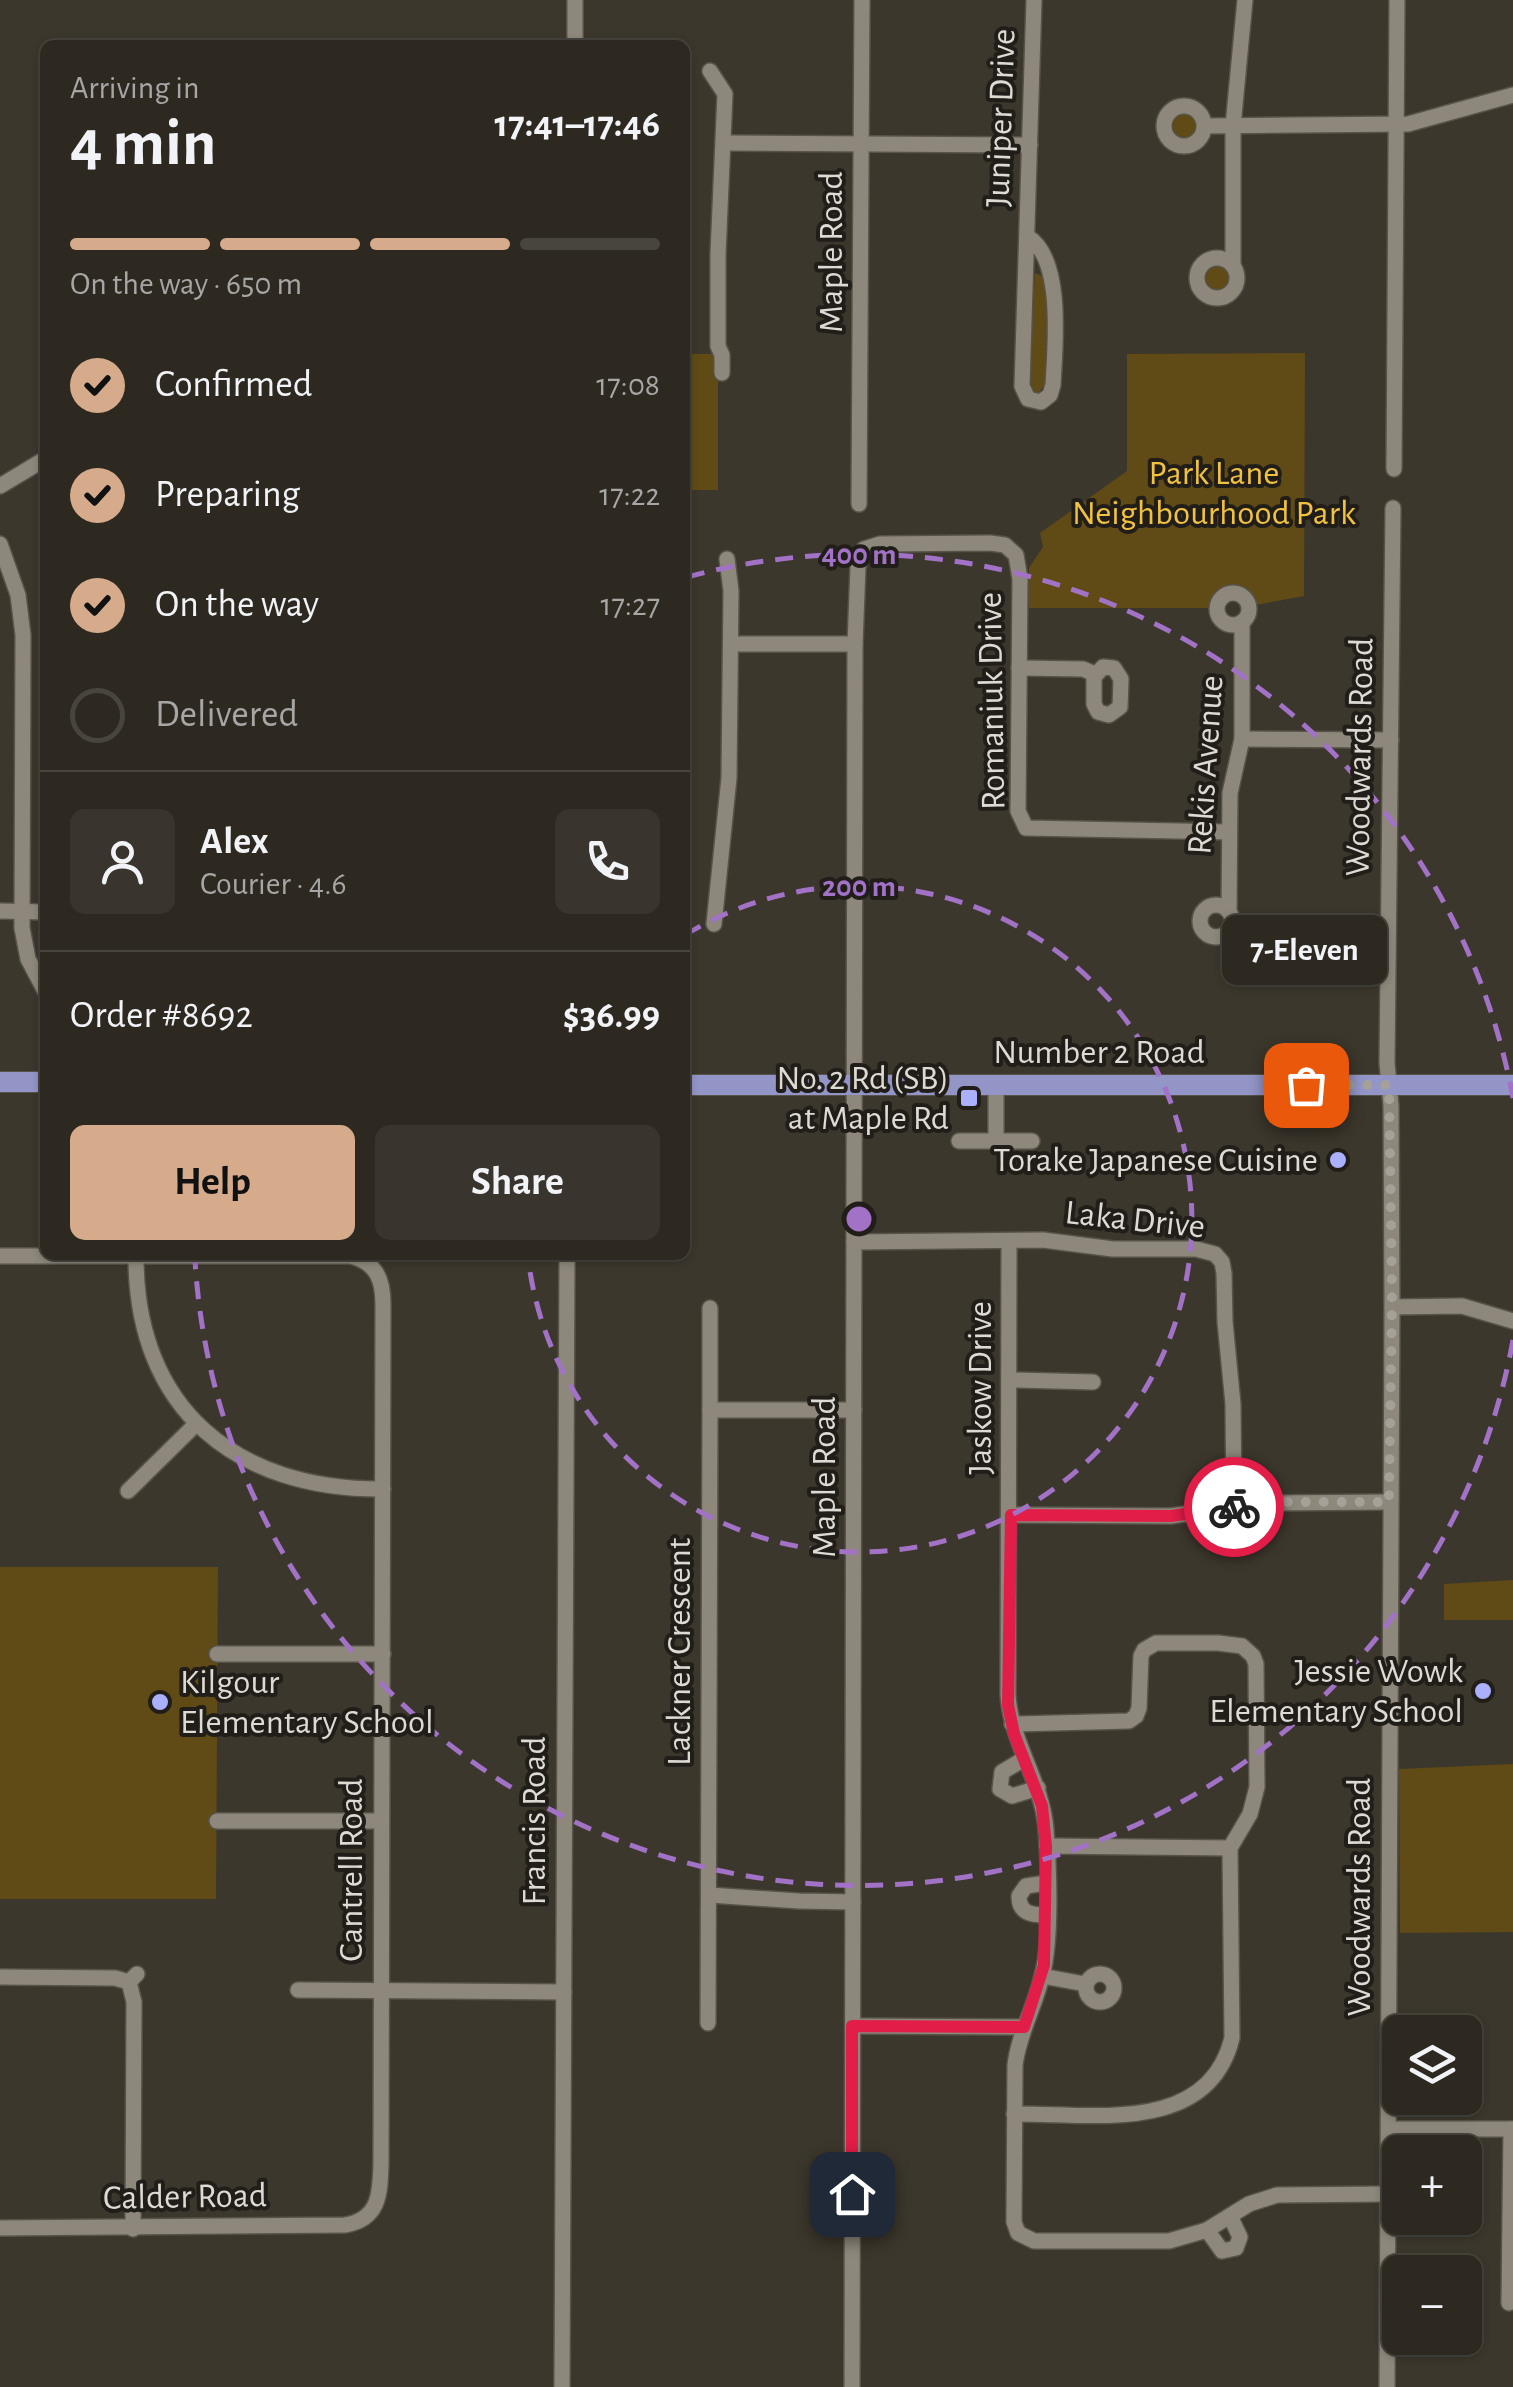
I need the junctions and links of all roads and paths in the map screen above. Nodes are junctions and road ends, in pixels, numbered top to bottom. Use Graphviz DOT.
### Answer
graph roads {
  1 [pos="575,0"];
  2 [pos="862,0"];
  3 [pos="1034,0"];
  4 [pos="1245,0"];
  5 [pos="1397,0"];
  6 [pos="574,40"];
  7 [pos="710,71"];
  8 [pos="1513,95"];
  9 [pos="1396,124"];
  10 [pos="1205,126"];
  11 [pos="1233,126"];
  12 [pos="725,143"];
  13 [pos="862,144"];
  14 [pos="1030,145"];
  15 [pos="1028,237"];
  16 [pos="1233,266"];
  17 [pos="722,373"];
  18 [pos="40,462"];
  19 [pos="1394,469"];
  20 [pos="0,486"];
  21 [pos="860,504"];
  22 [pos="1393,508"];
  23 [pos="0,544"];
  24 [pos="727,559"];
  25 [pos="858,567"];
  26 [pos="1242,622"];
  27 [pos="730,644"];
  28 [pos="855,644"];
  29 [pos="1019,668"];
  30 [pos="1095,674"];
  31 [pos="1242,739"];
  32 [pos="1391,740"];
  33 [pos="1229,832"];
  34 [pos="0,911"];
  35 [pos="22,911"];
  36 [pos="1229,911"];
  37 [pos="40,912"];
  38 [pos="714,924"];
  39 [pos="40,982"];
  40 [pos="0,1082"];
  41 [pos="40,1082"];
  42 [pos="690,1085"];
  43 [pos="853,1085"];
  44 [pos="996,1085"];
  45 [pos="1389,1085"];
  46 [pos="1513,1085"];
  47 [pos="959,1141"];
  48 [pos="996,1141"];
  49 [pos="1032,1141"];
  50 [pos="1010,1241"];
  51 [pos="854,1242"];
  52 [pos="0,1256"];
  53 [pos="40,1256"];
  54 [pos="136,1260"];
  55 [pos="359,1260"];
  56 [pos="567,1260"];
  57 [pos="1392,1307"];
  58 [pos="710,1308"];
  59 [pos="1513,1320"];
  60 [pos="1010,1380"];
  61 [pos="1093,1382"];
  62 [pos="710,1410"];
  63 [pos="854,1410"];
  64 [pos="196,1424"];
  65 [pos="383,1489"];
  66 [pos="128,1491"];
  67 [pos="1389,1502"];
  68 [pos="1234,1508"];
  69 [pos="1011,1515"];
  70 [pos="217,1654"];
  71 [pos="382,1654"];
  72 [pos="1012,1724"];
  73 [pos="1024,1760"];
  74 [pos="1038,1788"];
  75 [pos="217,1821"];
  76 [pos="380,1821"];
  77 [pos="1046,1846"];
  78 [pos="1230,1848"];
  79 [pos="1046,1883"];
  80 [pos="709,1894"];
  81 [pos="853,1902"];
  82 [pos="1046,1915"];
  83 [pos="1042,1976"];
  84 [pos="0,1977"];
  85 [pos="1086,1984"];
  86 [pos="298,1990"];
  87 [pos="380,1991"];
  88 [pos="564,1992"];
  89 [pos="708,2023"];
  90 [pos="852,2026"];
  91 [pos="1024,2027"];
  92 [pos="1014,2114"];
  93 [pos="1389,2129"];
  94 [pos="1512,2129"];
  95 [pos="1389,2135"];
  96 [pos="1382,2194"];
  97 [pos="369,2215"];
  98 [pos="1230,2216"];
  99 [pos="0,2228"];
  100 [pos="133,2228"];
  101 [pos="1207,2230"];
  102 [pos="1388,2235"];
  103 [pos="1509,2303"];
  104 [pos="562,2387"];
  105 [pos="852,2387"];
  106 [pos="1387,2387"];
  1 -- 6 [label="street"];
  2 -- 13 [label="street, Maple Road"];
  3 -- 14 [label="street, Juniper Drive"];
  4 -- 11 [label="street"];
  5 -- 9 [label="street"];
  7 -- 12 [label="street"];
  8 -- 9 [label="street"];
  9 -- 11 [label="street"];
  9 -- 19 [label="street"];
  10 -- 11 [label="street"];
  11 -- 16 [label="street"];
  12 -- 13 [label="street"];
  12 -- 17 [label="street"];
  13 -- 14 [label="street"];
  13 -- 21 [label="street, Maple Road"];
  14 -- 15 [label="street, Juniper Drive"];
  15 -- 15 [label="street, Juniper Drive"];
  18 -- 20 [label="street"];
  22 -- 32 [label="street, Woodwards Road"];
  23 -- 35 [label="street"];
  24 -- 27 [label="street"];
  25 -- 28 [label="street, Maple Road"];
  25 -- 29 [label="street, Romaniuk Drive"];
  26 -- 31 [label="street, Rekis Avenue"];
  27 -- 28 [label="street"];
  27 -- 38 [label="street"];
  28 -- 43 [label="street, Maple Road"];
  29 -- 30 [label="street"];
  29 -- 33 [label="street, Romaniuk Drive"];
  31 -- 32 [label="street"];
  31 -- 33 [label="street, Rekis Avenue"];
  32 -- 45 [label="street, Woodwards Road"];
  33 -- 36 [label="street, Rekis Avenue"];
  34 -- 35 [label="street"];
  35 -- 37 [label="street"];
  35 -- 39 [label="street"];
  40 -- 41 [label="main road"];
  42 -- 43 [label="main road, Number 2 Road"];
  43 -- 44 [label="main road, Number 2 Road"];
  43 -- 51 [label="street, Maple Road"];
  44 -- 45 [label="main road, Number 2 Road"];
  44 -- 48 [label="street"];
  45 -- 46 [label="main road, Number 2 Road"];
  45 -- 57 [label="street, Woodwards Road"];
  47 -- 48 [label="street"];
  48 -- 49 [label="street"];
  50 -- 51 [label="street, Laka Drive"];
  50 -- 60 [label="street, Jaskow Drive"];
  50 -- 68 [label="street, Laka Drive"];
  51 -- 63 [label="street, Maple Road"];
  52 -- 53 [label="street"];
  54 -- 64 [label="street"];
  55 -- 65 [label="street, Cantrell Road"];
  56 -- 88 [label="street, Francis Road"];
  57 -- 59 [label="street"];
  57 -- 67 [label="street, Woodwards Road"];
  58 -- 62 [label="street, Lackner Crescent"];
  60 -- 61 [label="street"];
  60 -- 69 [label="street, Jaskow Drive"];
  62 -- 63 [label="street"];
  62 -- 80 [label="street, Lackner Crescent"];
  63 -- 81 [label="street, Maple Road"];
  64 -- 65 [label="street"];
  64 -- 66 [label="street"];
  65 -- 71 [label="street, Cantrell Road"];
  67 -- 68 [label="street"];
  67 -- 93 [label="street, Woodwards Road"];
  68 -- 69 [label="street"];
  69 -- 72 [label="street, Jaskow Drive"];
  70 -- 71 [label="street"];
  71 -- 76 [label="street, Cantrell Road"];
  72 -- 73 [label="street, Jaskow Drive"];
  72 -- 78 [label="street"];
  73 -- 74 [label="street, Jaskow Drive"];
  73 -- 74 [label="street"];
  74 -- 77 [label="street, Jaskow Drive"];
  75 -- 76 [label="street"];
  76 -- 87 [label="street, Cantrell Road"];
  77 -- 78 [label="street"];
  77 -- 79 [label="street, Jaskow Drive"];
  78 -- 92 [label="street"];
  79 -- 82 [label="street, Jaskow Drive"];
  79 -- 82 [label="street"];
  80 -- 81 [label="street"];
  80 -- 89 [label="street, Lackner Crescent"];
  81 -- 90 [label="street, Maple Road"];
  82 -- 83 [label="street, Jaskow Drive"];
  83 -- 85 [label="street"];
  83 -- 91 [label="street, Jaskow Drive"];
  84 -- 100 [label="street"];
  86 -- 87 [label="street"];
  87 -- 88 [label="street"];
  87 -- 97 [label="street, Cantrell Road"];
  88 -- 104 [label="street, Francis Road"];
  90 -- 91 [label="street"];
  90 -- 105 [label="street, Maple Road"];
  91 -- 92 [label="street, Jaskow Drive"];
  92 -- 101 [label="street, Jaskow Drive"];
  93 -- 94 [label="street"];
  93 -- 95 [label="street, Woodwards Road"];
  94 -- 103 [label="street"];
  96 -- 98 [label="street"];
  97 -- 100 [label="street, Calder Road"];
  98 -- 101 [label="street"];
  98 -- 101 [label="street"];
  99 -- 100 [label="street, Calder Road"];
  102 -- 106 [label="street, Woodwards Road"];
}
